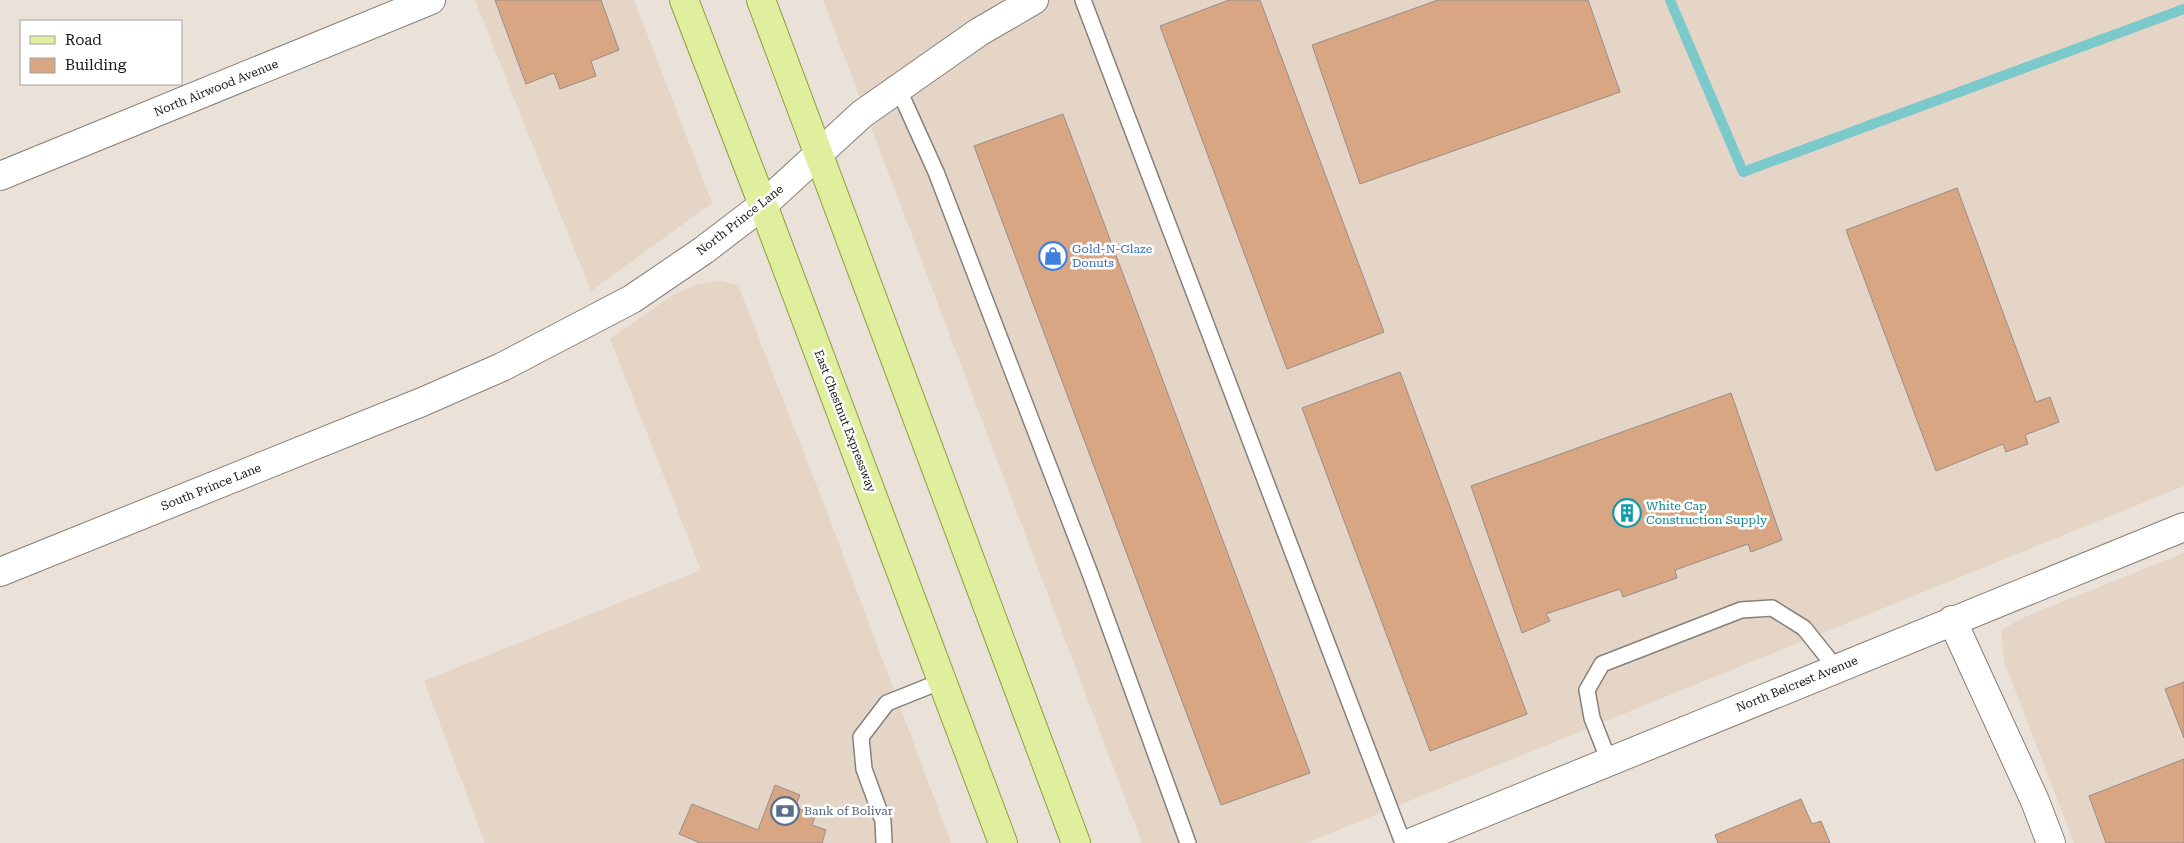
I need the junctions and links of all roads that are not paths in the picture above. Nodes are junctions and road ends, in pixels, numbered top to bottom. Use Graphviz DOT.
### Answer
graph roads {
  1 [pos="431,0"];
  2 [pos="684,0"];
  3 [pos="761,0"];
  4 [pos="1083,0"];
  5 [pos="1031,1"];
  6 [pos="898,88"];
  7 [pos="819,154"];
  8 [pos="0,176"];
  9 [pos="763,205"];
  10 [pos="422,402"];
  11 [pos="2184,527"];
  12 [pos="0,572"];
  13 [pos="1952,620"];
  14 [pos="1836,668"];
  15 [pos="942,681"];
  16 [pos="1609,761"];
  17 [pos="884,843"];
  18 [pos="1003,843"];
  19 [pos="1076,843"];
  20 [pos="1188,843"];
  21 [pos="1403,843"];
  22 [pos="1410,843"];
  23 [pos="2051,843"];
  1 -- 8 [label="street, North Airwood Avenue"];
  2 -- 9 [label="main road, East Chestnut Expressway"];
  3 -- 7 [label="main road"];
  4 -- 21 [label="lane"];
  5 -- 6 [label="street, North Prince Lane"];
  6 -- 7 [label="street, North Prince Lane"];
  6 -- 20 [label="lane"];
  7 -- 9 [label="street, North Prince Lane"];
  7 -- 19 [label="main road"];
  9 -- 10 [label="street, North Prince Lane"];
  9 -- 15 [label="main road, East Chestnut Expressway"];
  10 -- 12 [label="street, South Prince Lane"];
  11 -- 13 [label="street, North Belcrest Avenue"];
  13 -- 14 [label="street, North Belcrest Avenue"];
  13 -- 23 [label="street"];
  14 -- 16 [label="street, North Belcrest Avenue"];
  14 -- 16 [label="lane"];
  15 -- 17 [label="lane"];
  15 -- 18 [label="main road, East Chestnut Expressway"];
  16 -- 22 [label="street, North Belcrest Avenue"];
}
